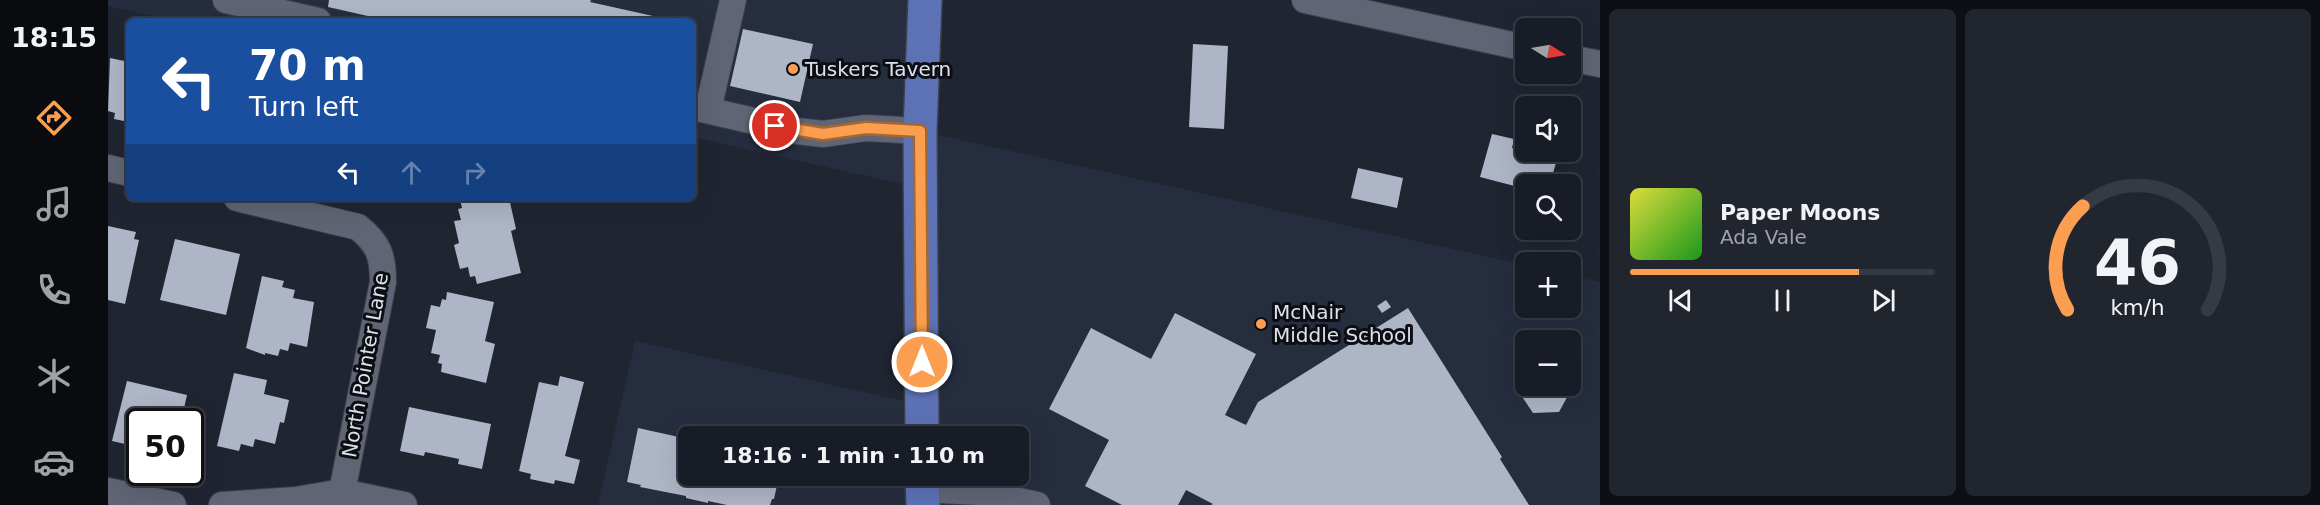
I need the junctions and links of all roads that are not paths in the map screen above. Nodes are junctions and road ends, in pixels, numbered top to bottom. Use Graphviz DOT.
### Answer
graph roads {
  1 [pos="226,0"];
  2 [pos="733,0"];
  3 [pos="926,0"];
  4 [pos="1305,0"];
  5 [pos="305,18"];
  6 [pos="1515,46"];
  7 [pos="1581,60"];
  8 [pos="1600,64"];
  9 [pos="700,108"];
  10 [pos="920,131"];
  11 [pos="108,168"];
  12 [pos="126,172"];
  13 [pos="250,201"];
  14 [pos="922,426"];
  15 [pos="923,490"];
  16 [pos="108,491"];
  17 [pos="342,492"];
  18 [pos="173,505"];
  19 [pos="222,505"];
  20 [pos="404,505"];
  21 [pos="1037,505"];
  1 -- 5 [label="street"];
  2 -- 9 [label="street"];
  3 -- 10 [label="main road"];
  4 -- 6 [label="street"];
  7 -- 8 [label="street"];
  9 -- 10 [label="street"];
  10 -- 14 [label="main road"];
  11 -- 12 [label="street"];
  13 -- 17 [label="street, North Pointer Lane"];
  15 -- 21 [label="street"];
  16 -- 18 [label="street"];
  17 -- 19 [label="street"];
  17 -- 20 [label="street"];
}
